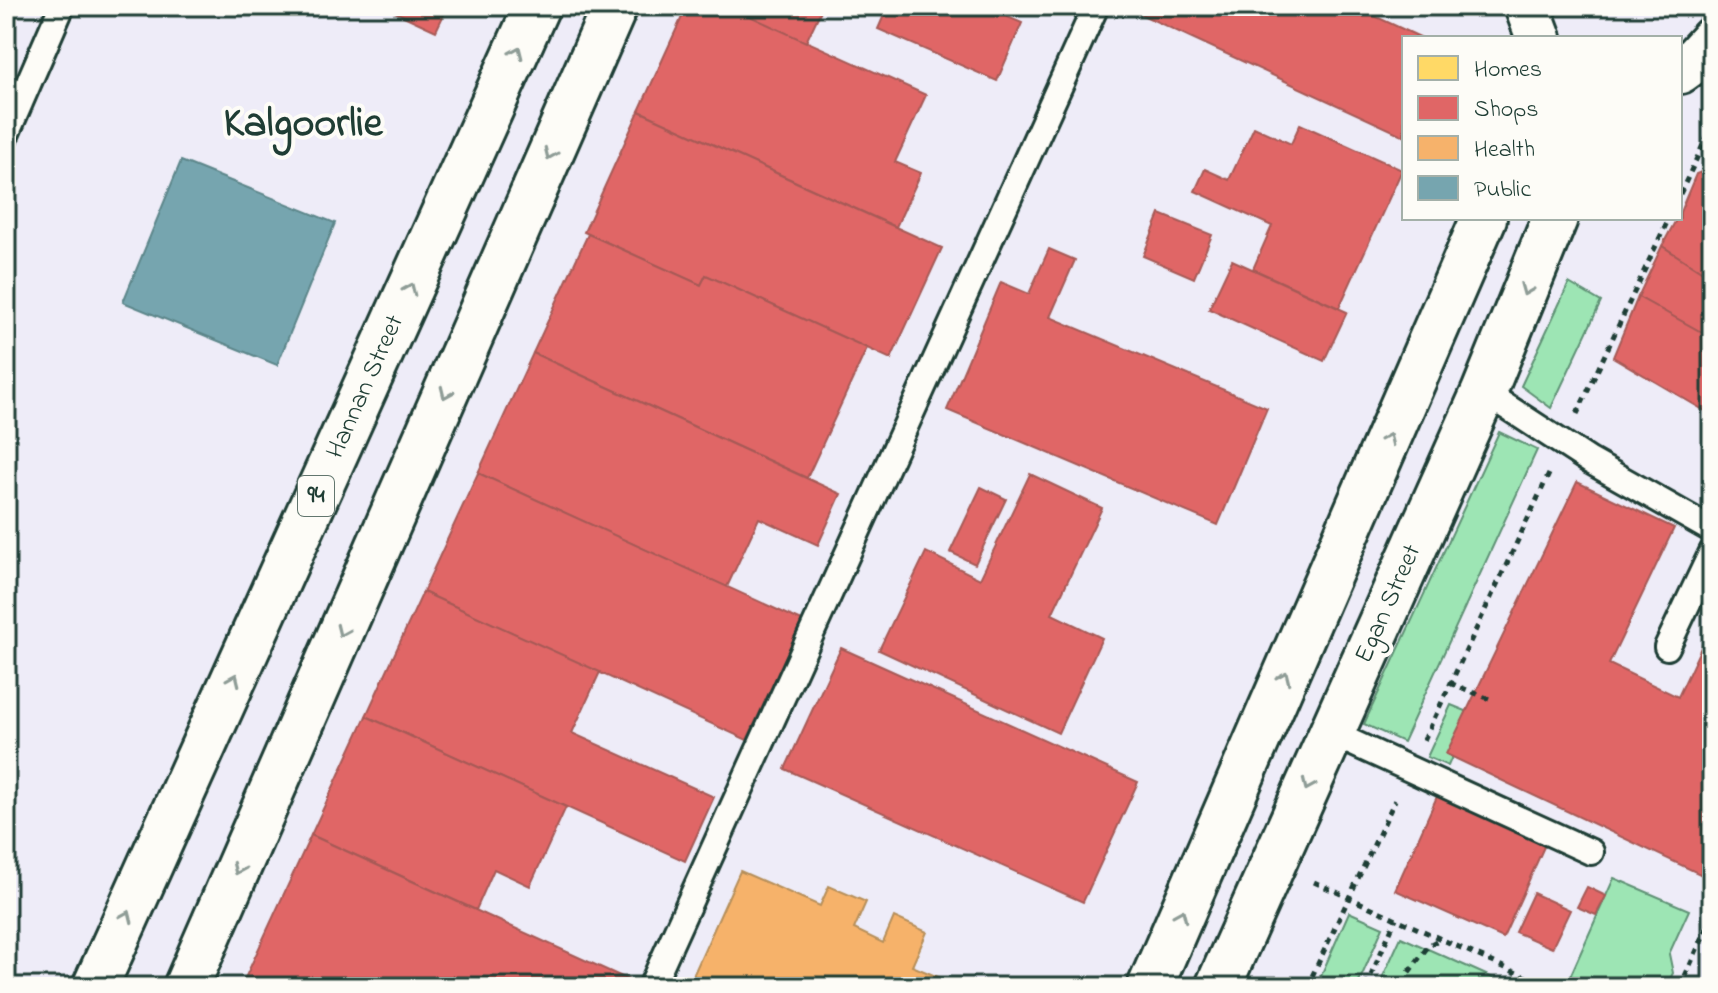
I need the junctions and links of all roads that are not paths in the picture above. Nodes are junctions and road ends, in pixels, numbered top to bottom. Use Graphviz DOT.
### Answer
graph roads {
  1 [pos="62,6"];
  2 [pos="537,6"];
  3 [pos="615,6"];
  4 [pos="1096,6"];
  5 [pos="1712,40"];
  6 [pos="1682,70"];
  7 [pos="1682,72"];
  8 [pos="1712,82"];
  9 [pos="6,135"];
  10 [pos="1483,220"];
  11 [pos="1554,220"];
  12 [pos="1484,392"];
  13 [pos="1712,530"];
  14 [pos="1710,563"];
  15 [pos="1667,647"];
  16 [pos="1331,733"];
  17 [pos="1591,852"];
  18 [pos="95,987"];
  19 [pos="186,987"];
  20 [pos="651,987"];
  21 [pos="1150,987"];
  22 [pos="1218,987"];
  1 -- 9 [label="lane"];
  18 -- 2 [label="main road, Hannan Street / 94, one-way"];
  3 -- 19 [label="main road, one-way"];
  4 -- 20 [label="lane"];
  5 -- 6 [label="main road"];
  7 -- 8 [label="main road"];
  21 -- 10 [label="main road, one-way"];
  11 -- 12 [label="main road, Egan Street, one-way"];
  12 -- 13 [label="lane"];
  12 -- 16 [label="main road, Egan Street"];
  14 -- 15 [label="lane"];
  16 -- 17 [label="lane"];
  16 -- 22 [label="main road, Egan Street, one-way"];
}
